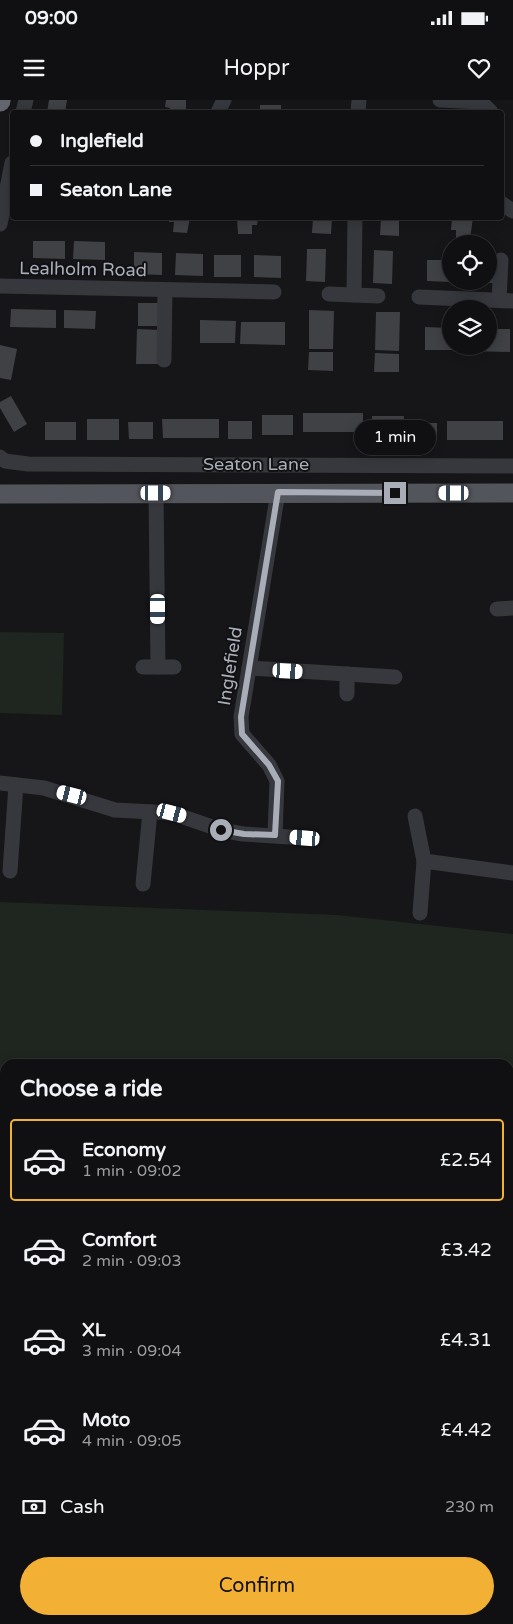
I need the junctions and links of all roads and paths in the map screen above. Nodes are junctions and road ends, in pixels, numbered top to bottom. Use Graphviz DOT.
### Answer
graph roads {
  1 [pos="440,100"];
  2 [pos="489,110"];
  3 [pos="10,173"];
  4 [pos="355,220"];
  5 [pos="0,224"];
  6 [pos="500,260"];
  7 [pos="0,286"];
  8 [pos="165,290"];
  9 [pos="274,292"];
  10 [pos="329,294"];
  11 [pos="354,295"];
  12 [pos="378,296"];
  13 [pos="419,297"];
  14 [pos="506,300"];
  15 [pos="164,360"];
  16 [pos="0,456"];
  17 [pos="513,466"];
  18 [pos="278,492"];
  19 [pos="156,493"];
  20 [pos="513,493"];
  21 [pos="0,494"];
  22 [pos="513,608"];
  23 [pos="498,609"];
  24 [pos="143,667"];
  25 [pos="158,667"];
  26 [pos="174,667"];
  27 [pos="249,668"];
  28 [pos="347,674"];
  29 [pos="395,677"];
  30 [pos="346,694"];
  31 [pos="0,783"];
  32 [pos="16,785"];
  33 [pos="150,812"];
  34 [pos="416,816"];
  35 [pos="275,835"];
  36 [pos="305,838"];
  37 [pos="6,840"];
  38 [pos="424,861"];
  39 [pos="10,871"];
  40 [pos="513,873"];
  41 [pos="142,884"];
  42 [pos="420,913"];
  1 -- 2 [label="street"];
  3 -- 5 [label="street"];
  4 -- 11 [label="street"];
  6 -- 14 [label="street"];
  7 -- 8 [label="street, Lealholm Road"];
  8 -- 9 [label="street, Lealholm Road"];
  8 -- 15 [label="street, Lealholm Road"];
  10 -- 11 [label="street"];
  11 -- 12 [label="street"];
  13 -- 14 [label="street"];
  16 -- 17 [label="street, Seaton Lane"];
  18 -- 19 [label="main road, Seaton Lane"];
  18 -- 20 [label="main road, Seaton Lane"];
  18 -- 27 [label="street, Inglefield"];
  19 -- 21 [label="main road, Seaton Lane"];
  19 -- 25 [label="street"];
  22 -- 23 [label="street"];
  24 -- 25 [label="street"];
  25 -- 26 [label="street"];
  27 -- 28 [label="street"];
  27 -- 35 [label="street, Inglefield"];
  28 -- 29 [label="street"];
  28 -- 30 [label="street"];
  31 -- 32 [label="street"];
  32 -- 33 [label="street"];
  32 -- 37 [label="street"];
  33 -- 35 [label="street"];
  33 -- 41 [label="street"];
  34 -- 38 [label="street"];
  35 -- 36 [label="street"];
  37 -- 39 [label="street"];
  38 -- 40 [label="street"];
  38 -- 42 [label="street"];
}
